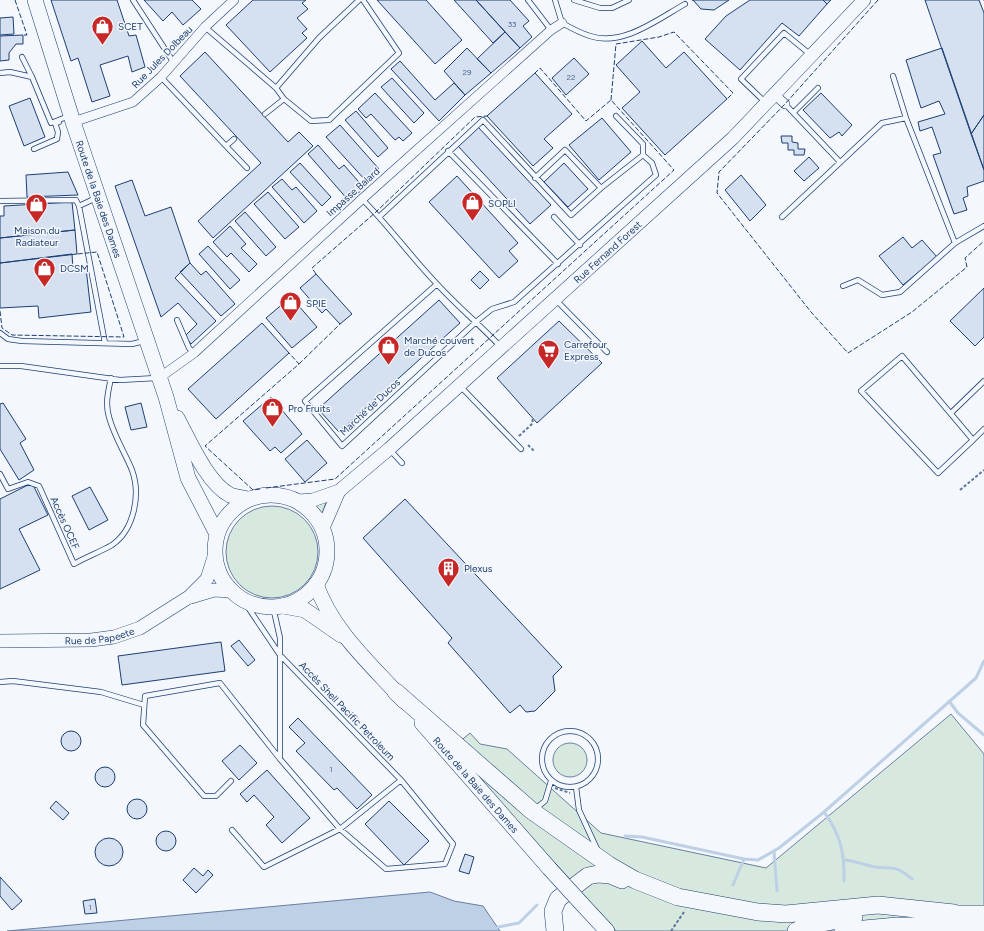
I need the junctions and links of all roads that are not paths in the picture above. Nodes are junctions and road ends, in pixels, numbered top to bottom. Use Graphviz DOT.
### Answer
graph roads {
  1 [pos="35,0"];
  2 [pos="133,0"];
  3 [pos="234,0"];
  4 [pos="359,0"];
  5 [pos="362,0"];
  6 [pos="528,0"];
  7 [pos="555,0"];
  8 [pos="574,0"];
  9 [pos="629,0"];
  10 [pos="864,0"];
  11 [pos="686,4"];
  12 [pos="562,22"];
  13 [pos="205,27"];
  14 [pos="551,30"];
  15 [pos="812,56"];
  16 [pos="22,57"];
  17 [pos="174,62"];
  18 [pos="0,73"];
  19 [pos="893,76"];
  20 [pos="32,77"];
  21 [pos="161,77"];
  22 [pos="276,88"];
  23 [pos="818,88"];
  24 [pos="284,99"];
  25 [pos="771,100"];
  26 [pos="785,104"];
  27 [pos="794,112"];
  28 [pos="265,114"];
  29 [pos="616,116"];
  30 [pos="72,118"];
  31 [pos="906,118"];
  32 [pos="234,139"];
  33 [pos="226,146"];
  34 [pos="34,149"];
  35 [pos="448,151"];
  36 [pos="643,155"];
  37 [pos="840,162"];
  38 [pos="247,168"];
  39 [pos="535,178"];
  40 [pos="601,188"];
  41 [pos="99,197"];
  42 [pos="362,199"];
  43 [pos="0,201"];
  44 [pos="79,206"];
  45 [pos="380,216"];
  46 [pos="554,217"];
  47 [pos="782,217"];
  48 [pos="984,226"];
  49 [pos="955,243"];
  50 [pos="580,245"];
  51 [pos="558,264"];
  52 [pos="437,284"];
  53 [pos="843,286"];
  54 [pos="555,299"];
  55 [pos="177,320"];
  56 [pos="477,321"];
  57 [pos="0,333"];
  58 [pos="147,340"];
  59 [pos="105,344"];
  60 [pos="502,348"];
  61 [pos="607,352"];
  62 [pos="194,353"];
  63 [pos="0,366"];
  64 [pos="111,378"];
  65 [pos="159,378"];
  66 [pos="984,381"];
  67 [pos="460,385"];
  68 [pos="166,397"];
  69 [pos="951,413"];
  70 [pos="984,429"];
  71 [pos="973,440"];
  72 [pos="389,449"];
  73 [pos="520,449"];
  74 [pos="402,463"];
  75 [pos="0,474"];
  76 [pos="339,492"];
  77 [pos="248,499"];
  78 [pos="298,501"];
  79 [pos="323,528"];
  80 [pos="217,534"];
  81 [pos="214,557"];
  82 [pos="316,584"];
  83 [pos="237,596"];
  84 [pos="189,597"];
  85 [pos="278,607"];
  86 [pos="346,638"];
  87 [pos="0,641"];
  88 [pos="280,655"];
  89 [pos="0,682"];
  90 [pos="396,692"];
  91 [pos="144,705"];
  92 [pos="280,759"];
  93 [pos="401,780"];
  94 [pos="551,780"];
  95 [pos="231,781"];
  96 [pos="576,787"];
  97 [pos="532,811"];
  98 [pos="340,829"];
  99 [pos="232,830"];
  100 [pos="601,858"];
  101 [pos="685,899"];
  102 [pos="584,907"];
  103 [pos="954,913"];
  104 [pos="984,914"];
  105 [pos="984,926"];
  106 [pos="555,931"];
  107 [pos="594,931"];
  108 [pos="607,931"];
  109 [pos="796,931"];
  110 [pos="843,931"];
  111 [pos="940,931"];
  1 -- 30 [label="main road, Route de la Baie des Dames"];
  2 -- 17 [label="lane"];
  3 -- 13 [label="street, Rue Jules Dolbeau"];
  4 -- 22 [label="lane"];
  5 -- 24 [label="lane"];
  6 -- 14 [label="lane"];
  7 -- 12 [label="lane"];
  8 -- 9 [label="lane"];
  10 -- 15 [label="street, Rue Fernand Forest"];
  11 -- 12 [label="lane"];
  12 -- 14 [label="street, Impasse Balard"];
  13 -- 17 [label="street, Rue Jules Dolbeau"];
  13 -- 22 [label="lane"];
  14 -- 42 [label="street, Impasse Balard"];
  15 -- 25 [label="street, Rue Fernand Forest"];
  15 -- 25 [label="lane"];
  16 -- 20 [label="lane"];
  17 -- 21 [label="street, Rue Jules Dolbeau"];
  18 -- 20 [label="lane"];
  19 -- 31 [label="lane"];
  20 -- 30 [label="lane"];
  21 -- 30 [label="street, Rue Jules Dolbeau"];
  21 -- 33 [label="lane"];
  22 -- 24 [label="lane"];
  23 -- 27 [label="lane"];
  24 -- 28 [label="lane"];
  25 -- 26 [label="street"];
  25 -- 54 [label="street, Rue Fernand Forest"];
  26 -- 27 [label="lane"];
  27 -- 37 [label="lane"];
  29 -- 36 [label="lane, Marché de Ducos"];
  30 -- 34 [label="lane"];
  30 -- 41 [label="main road, Route de la Baie des Dames"];
  31 -- 37 [label="lane"];
  31 -- 49 [label="lane"];
  32 -- 33 [label="lane"];
  33 -- 38 [label="lane"];
  35 -- 39 [label="lane"];
  35 -- 45 [label="lane"];
  35 -- 51 [label="lane"];
  36 -- 40 [label="lane"];
  36 -- 50 [label="lane, Marché de Ducos"];
  37 -- 47 [label="lane"];
  39 -- 40 [label="lane"];
  39 -- 40 [label="lane"];
  41 -- 44 [label="lane"];
  41 -- 58 [label="main road, Route de la Baie des Dames"];
  42 -- 45 [label="lane"];
  42 -- 62 [label="street, Impasse Balard"];
  43 -- 44 [label="lane"];
  44 -- 59 [label="lane"];
  45 -- 52 [label="lane"];
  46 -- 50 [label="lane"];
  48 -- 49 [label="lane"];
  49 -- 53 [label="lane"];
  50 -- 51 [label="lane, Marché de Ducos"];
  51 -- 56 [label="lane, Marché de Ducos"];
  52 -- 56 [label="lane"];
  52 -- 56 [label="lane, Marché de Ducos"];
  54 -- 60 [label="street, Rue Fernand Forest"];
  54 -- 61 [label="lane"];
  55 -- 62 [label="lane"];
  56 -- 60 [label="lane"];
  57 -- 59 [label="lane"];
  58 -- 59 [label="lane"];
  58 -- 65 [label="main road, Route de la Baie des Dames"];
  60 -- 67 [label="street, Rue Fernand Forest"];
  62 -- 65 [label="street, Impasse Balard"];
  63 -- 64 [label="lane"];
  64 -- 65 [label="lane"];
  64 -- 75 [label="lane, Accès OCEF"];
  65 -- 68 [label="main road, Route de la Baie des Dames"];
  66 -- 69 [label="lane"];
  67 -- 72 [label="street, Rue Fernand Forest"];
  67 -- 73 [label="lane"];
  68 -- 77 [label="main road, Route de la Baie des Dames"];
  68 -- 80 [label="main road, Route de la Baie des Dames"];
  69 -- 71 [label="lane"];
  69 -- 71 [label="lane"];
  70 -- 71 [label="lane"];
  72 -- 74 [label="lane"];
  72 -- 76 [label="street, Rue Fernand Forest"];
  76 -- 78 [label="street, Rue Fernand Forest"];
  76 -- 79 [label="street, Rue Fernand Forest"];
  77 -- 78 [label="main road"];
  77 -- 80 [label="main road"];
  78 -- 79 [label="main road"];
  79 -- 82 [label="main road"];
  80 -- 81 [label="main road"];
  81 -- 83 [label="main road"];
  81 -- 84 [label="street, Rue de Papeete"];
  82 -- 85 [label="main road"];
  82 -- 86 [label="main road, Route de la Baie des Dames"];
  83 -- 84 [label="street, Rue de Papeete"];
  83 -- 85 [label="main road"];
  83 -- 88 [label="lane, Accès Shell Pacific Petroleum"];
  84 -- 87 [label="street, Rue de Papeete"];
  85 -- 86 [label="main road, Route de la Baie des Dames"];
  85 -- 88 [label="lane"];
  86 -- 90 [label="main road, Route de la Baie des Dames"];
  88 -- 92 [label="lane"];
  88 -- 93 [label="lane, Accès Shell Pacific Petroleum"];
  89 -- 91 [label="lane"];
  90 -- 97 [label="highway"];
  90 -- 102 [label="main road, Route de la Baie des Dames, bridge"];
  91 -- 92 [label="lane, Accès Shell Pacific Petroleum"];
  91 -- 95 [label="lane"];
  92 -- 98 [label="lane, Accès Shell Pacific Petroleum"];
  93 -- 98 [label="lane"];
  93 -- 98 [label="lane, Accès Shell Pacific Petroleum"];
  94 -- 96 [label="lane"];
  94 -- 96 [label="lane"];
  94 -- 97 [label="lane"];
  96 -- 100 [label="lane"];
  97 -- 100 [label="highway"];
  98 -- 99 [label="lane"];
  100 -- 101 [label="highway"];
  101 -- 103 [label="highway"];
  101 -- 106 [label="highway"];
  102 -- 107 [label="main road"];
  102 -- 108 [label="main road, Route de la Baie des Dames"];
  103 -- 104 [label="highway"];
  103 -- 109 [label="highway"];
  105 -- 110 [label="highway"];
  105 -- 111 [label="highway"];
}
